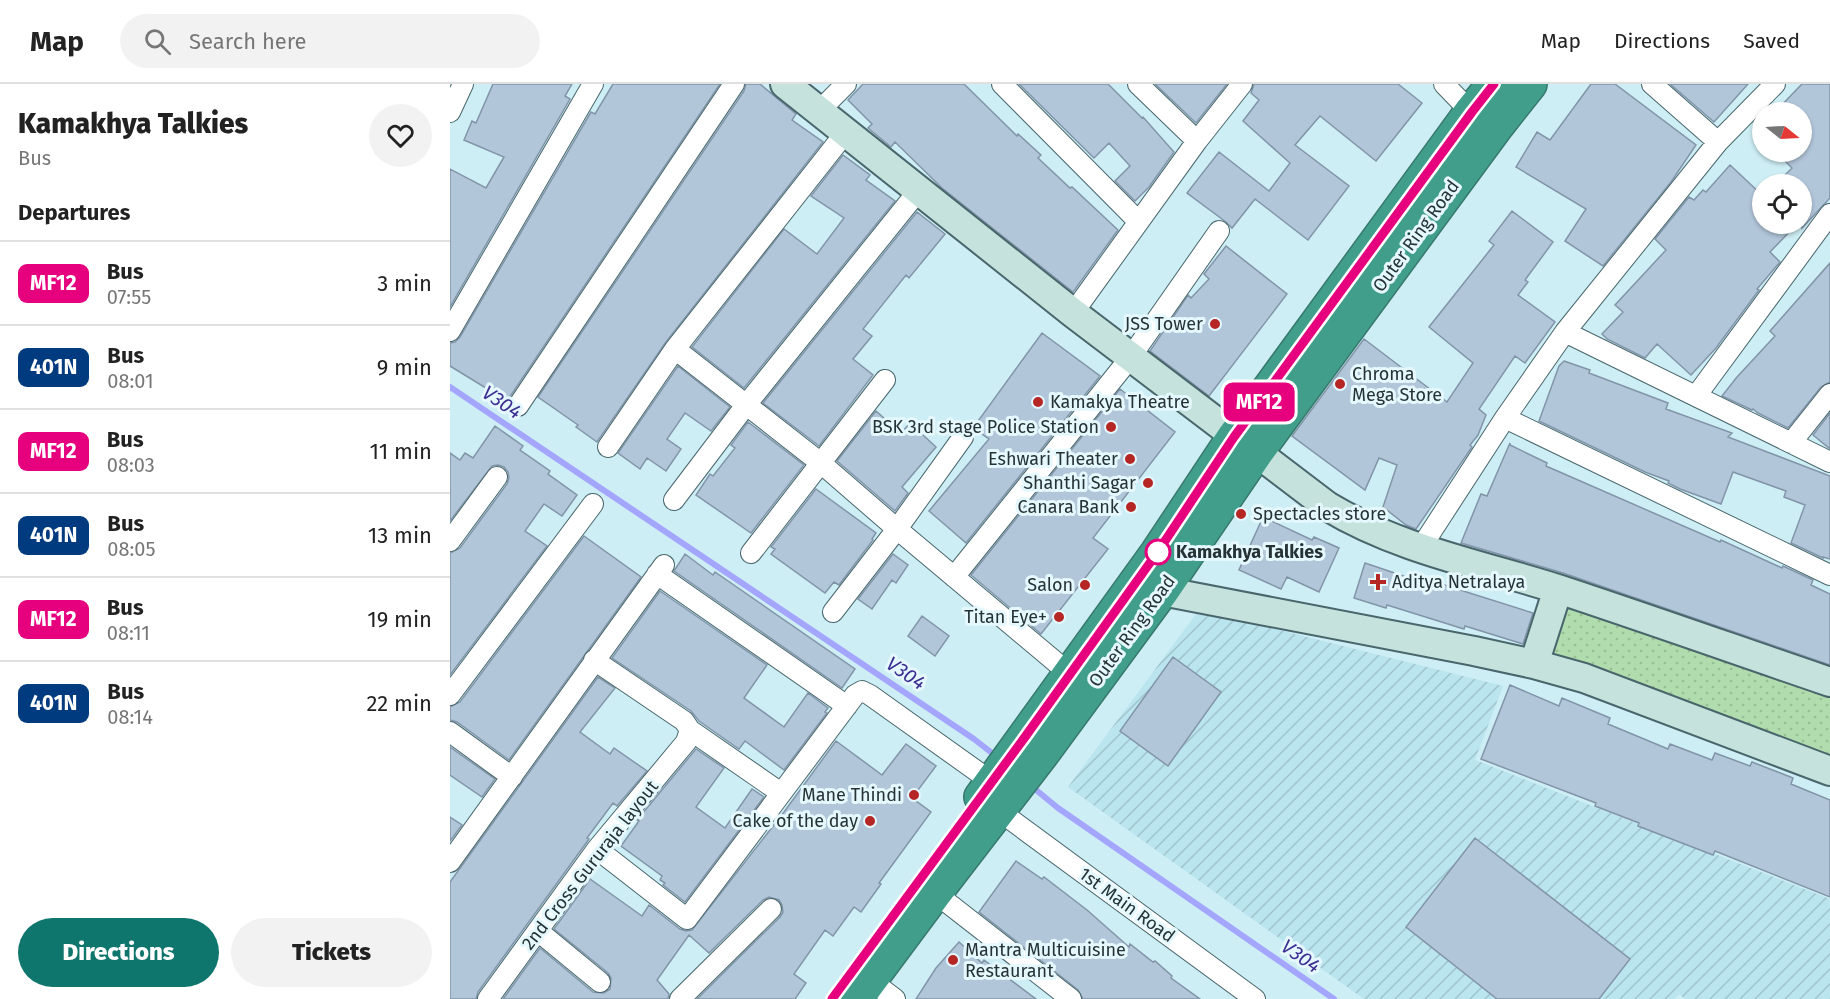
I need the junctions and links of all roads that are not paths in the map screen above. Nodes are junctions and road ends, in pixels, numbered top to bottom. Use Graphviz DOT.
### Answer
graph roads {
  1 [pos="463,84"];
  2 [pos="593,84"];
  3 [pos="734,84"];
  4 [pos="785,84"];
  5 [pos="846,84"];
  6 [pos="1002,84"];
  7 [pos="1138,84"];
  8 [pos="1242,84"];
  9 [pos="1444,84"];
  10 [pos="1494,84"];
  11 [pos="1530,84"];
  12 [pos="1652,84"];
  13 [pos="1775,84"];
  14 [pos="819,111"];
  15 [pos="450,112"];
  16 [pos="1472,112"];
  17 [pos="846,132"];
  18 [pos="1197,141"];
  19 [pos="1718,142"];
  20 [pos="919,190"];
  21 [pos="1830,214"];
  22 [pos="1138,221"];
  23 [pos="1218,231"];
  24 [pos="1073,314"];
  25 [pos="450,331"];
  26 [pos="1565,332"];
  27 [pos="675,349"];
  28 [pos="1130,358"];
  29 [pos="885,380"];
  30 [pos="1830,394"];
  31 [pos="1696,396"];
  32 [pos="746,405"];
  33 [pos="518,406"];
  34 [pos="1505,418"];
  35 [pos="963,437"];
  36 [pos="1791,443"];
  37 [pos="1245,445"];
  38 [pos="608,447"];
  39 [pos="1830,462"];
  40 [pos="822,464"];
  41 [pos="497,477"];
  42 [pos="674,500"];
  43 [pos="594,504"];
  44 [pos="897,529"];
  45 [pos="450,541"];
  46 [pos="1420,549"];
  47 [pos="751,553"];
  48 [pos="1830,575"];
  49 [pos="954,577"];
  50 [pos="1558,589"];
  51 [pos="1162,591"];
  52 [pos="833,612"];
  53 [pos="594,660"];
  54 [pos="1534,664"];
  55 [pos="1070,674"];
  56 [pos="1830,682"];
  57 [pos="450,694"];
  58 [pos="847,706"];
  59 [pos="690,730"];
  60 [pos="450,732"];
  61 [pos="1034,746"];
  62 [pos="1830,771"];
  63 [pos="512,777"];
  64 [pos="1001,790"];
  65 [pos="781,793"];
  66 [pos="597,849"];
  67 [pos="450,861"];
  68 [pos="935,893"];
  69 [pos="771,909"];
  70 [pos="538,931"];
  71 [pos="600,982"];
  72 [pos="874,993"];
  73 [pos="488,999"];
  74 [pos="680,999"];
  75 [pos="832,999"];
  76 [pos="1071,999"];
  77 [pos="1255,999"];
  1 -- 15 [label="street"];
  2 -- 25 [label="street"];
  3 -- 33 [label="street"];
  4 -- 14 [label="street"];
  5 -- 14 [label="street"];
  6 -- 22 [label="street"];
  7 -- 18 [label="street"];
  8 -- 18 [label="street"];
  9 -- 16 [label="street"];
  10 -- 16 [label="highway, Outer Ring Road"];
  11 -- 37 [label="highway, Outer Ring Road"];
  12 -- 19 [label="street"];
  13 -- 19 [label="street"];
  14 -- 17 [label="street"];
  16 -- 37 [label="highway, Outer Ring Road"];
  17 -- 20 [label="street"];
  17 -- 27 [label="street"];
  18 -- 22 [label="street"];
  19 -- 26 [label="street"];
  20 -- 24 [label="street"];
  20 -- 32 [label="street"];
  21 -- 31 [label="street"];
  22 -- 24 [label="street"];
  23 -- 28 [label="street"];
  24 -- 28 [label="street"];
  26 -- 31 [label="street"];
  26 -- 34 [label="street"];
  27 -- 32 [label="street"];
  27 -- 38 [label="street"];
  28 -- 37 [label="street"];
  28 -- 49 [label="street"];
  29 -- 40 [label="street"];
  30 -- 36 [label="street"];
  31 -- 36 [label="street"];
  32 -- 40 [label="street"];
  32 -- 42 [label="street"];
  34 -- 46 [label="street"];
  34 -- 48 [label="street"];
  35 -- 44 [label="street"];
  36 -- 39 [label="street"];
  37 -- 46 [label="street"];
  37 -- 51 [label="highway, Outer Ring Road"];
  37 -- 55 [label="highway, Outer Ring Road"];
  40 -- 44 [label="street"];
  40 -- 47 [label="street"];
  41 -- 45 [label="street"];
  43 -- 57 [label="street"];
  44 -- 49 [label="street"];
  44 -- 52 [label="street"];
  46 -- 50 [label="street"];
  49 -- 55 [label="street"];
  50 -- 54 [label="street"];
  50 -- 56 [label="street"];
  51 -- 54 [label="street"];
  51 -- 61 [label="highway, Outer Ring Road"];
  53 -- 58 [label="street"];
  53 -- 59 [label="street"];
  53 -- 63 [label="street"];
  54 -- 62 [label="street"];
  55 -- 61 [label="highway, Outer Ring Road"];
  58 -- 64 [label="street, 1st Main Road"];
  58 -- 65 [label="street"];
  59 -- 65 [label="street"];
  59 -- 66 [label="street, 2nd Cross Gururaja layout"];
  60 -- 63 [label="street"];
  61 -- 64 [label="highway, Outer Ring Road"];
  63 -- 67 [label="street"];
  64 -- 68 [label="highway, Outer Ring Road"];
  64 -- 75 [label="highway, Outer Ring Road"];
  64 -- 77 [label="street, 1st Main Road"];
  65 -- 66 [label="street"];
  66 -- 70 [label="street, 2nd Cross Gururaja layout"];
  68 -- 72 [label="highway, Outer Ring Road"];
  68 -- 76 [label="street"];
  69 -- 74 [label="street"];
  70 -- 71 [label="street"];
  70 -- 73 [label="street, 2nd Cross Gururaja layout"];
}
